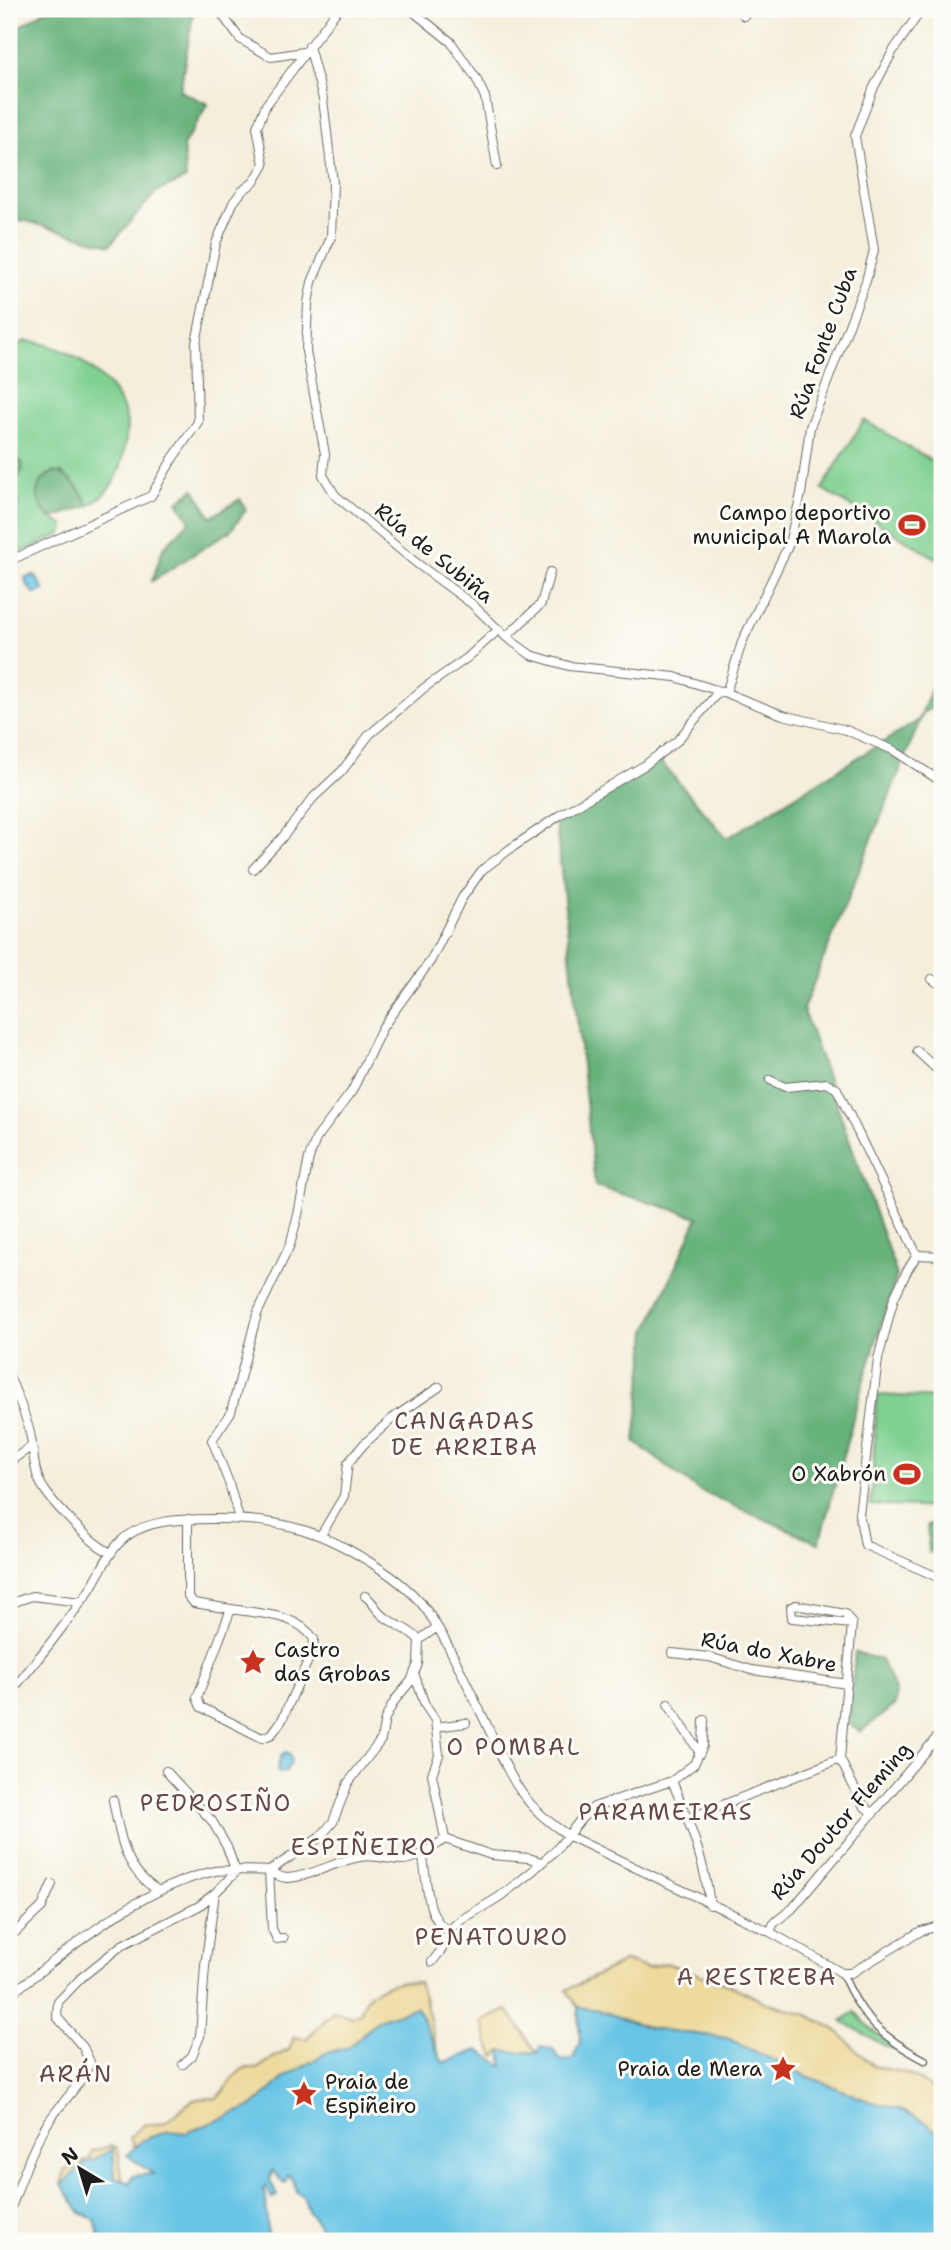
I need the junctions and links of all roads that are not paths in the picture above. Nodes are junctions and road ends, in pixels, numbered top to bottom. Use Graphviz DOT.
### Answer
graph roads {
  1 [pos="218,9"];
  2 [pos="338,9"];
  3 [pos="410,9"];
  4 [pos="922,9"];
  5 [pos="307,49"];
  6 [pos="497,166"];
  7 [pos="9,561"];
  8 [pos="550,572"];
  9 [pos="499,629"];
  10 [pos="506,637"];
  11 [pos="722,692"];
  12 [pos="942,782"];
  13 [pos="253,869"];
  14 [pos="932,979"];
  15 [pos="942,986"];
  16 [pos="918,1051"];
  17 [pos="942,1074"];
  18 [pos="770,1080"];
  19 [pos="918,1255"];
  20 [pos="942,1256"];
  21 [pos="9,1377"];
  22 [pos="439,1387"];
  23 [pos="32,1446"];
  24 [pos="9,1462"];
  25 [pos="188,1519"];
  26 [pos="239,1519"];
  27 [pos="321,1535"];
  28 [pos="111,1553"];
  29 [pos="942,1578"];
  30 [pos="365,1596"];
  31 [pos="81,1602"];
  32 [pos="9,1604"];
  33 [pos="231,1609"];
  34 [pos="852,1624"];
  35 [pos="436,1628"];
  36 [pos="419,1640"];
  37 [pos="672,1653"];
  38 [pos="414,1673"];
  39 [pos="846,1684"];
  40 [pos="9,1694"];
  41 [pos="668,1704"];
  42 [pos="704,1720"];
  43 [pos="466,1723"];
  44 [pos="436,1727"];
  45 [pos="942,1735"];
  46 [pos="700,1753"];
  47 [pos="840,1759"];
  48 [pos="166,1771"];
  49 [pos="672,1781"];
  50 [pos="113,1800"];
  51 [pos="873,1814"];
  52 [pos="687,1819"];
  53 [pos="569,1836"];
  54 [pos="445,1839"];
  55 [pos="422,1854"];
  56 [pos="541,1862"];
  57 [pos="269,1871"];
  58 [pos="236,1872"];
  59 [pos="52,1884"];
  60 [pos="159,1891"];
  61 [pos="215,1893"];
  62 [pos="710,1905"];
  63 [pos="942,1925"];
  64 [pos="449,1930"];
  65 [pos="770,1932"];
  66 [pos="9,1938"];
  67 [pos="283,1938"];
  68 [pos="432,1962"];
  69 [pos="842,1973"];
  70 [pos="9,1993"];
  71 [pos="925,2060"];
  72 [pos="183,2064"];
  73 [pos="9,2213"];
  1 -- 5 [label="street"];
  2 -- 5 [label="street"];
  3 -- 6 [label="street"];
  4 -- 11 [label="street, Rúa Fonte Cuba"];
  5 -- 7 [label="street"];
  5 -- 9 [label="street, Rúa de Subiña"];
  8 -- 10 [label="street"];
  9 -- 10 [label="street, Rúa de Subiña"];
  9 -- 13 [label="street"];
  10 -- 11 [label="street, Rúa de Subiña"];
  11 -- 12 [label="street, Rúa de Subiña"];
  11 -- 26 [label="street"];
  14 -- 15 [label="street"];
  16 -- 17 [label="street"];
  18 -- 19 [label="street"];
  19 -- 20 [label="street"];
  19 -- 29 [label="street"];
  21 -- 23 [label="street"];
  22 -- 27 [label="street"];
  23 -- 24 [label="street"];
  23 -- 28 [label="street"];
  25 -- 26 [label="street"];
  25 -- 28 [label="street"];
  25 -- 33 [label="street"];
  26 -- 27 [label="street"];
  27 -- 35 [label="street"];
  28 -- 31 [label="street"];
  30 -- 36 [label="street"];
  31 -- 32 [label="street"];
  31 -- 40 [label="street"];
  33 -- 33 [label="street"];
  34 -- 34 [label="street"];
  34 -- 39 [label="street"];
  35 -- 36 [label="street"];
  35 -- 53 [label="street"];
  36 -- 38 [label="street"];
  37 -- 39 [label="street, Rúa do Xabre"];
  38 -- 44 [label="street"];
  38 -- 57 [label="street"];
  39 -- 47 [label="street, Rúa do Xabre"];
  41 -- 46 [label="street"];
  42 -- 46 [label="street"];
  43 -- 44 [label="street"];
  44 -- 54 [label="street"];
  45 -- 51 [label="street, Rúa Doutor Fleming"];
  46 -- 49 [label="street"];
  47 -- 51 [label="street"];
  47 -- 52 [label="street"];
  48 -- 58 [label="street"];
  49 -- 52 [label="street"];
  49 -- 53 [label="street"];
  50 -- 60 [label="street"];
  51 -- 65 [label="street, Rúa Doutor Fleming"];
  52 -- 62 [label="street"];
  53 -- 56 [label="street"];
  53 -- 62 [label="street"];
  54 -- 55 [label="street"];
  54 -- 56 [label="street"];
  55 -- 57 [label="street"];
  55 -- 64 [label="street"];
  56 -- 64 [label="street"];
  57 -- 58 [label="street"];
  57 -- 67 [label="street"];
  58 -- 60 [label="street"];
  58 -- 61 [label="street"];
  59 -- 66 [label="street"];
  60 -- 70 [label="street"];
  61 -- 72 [label="street"];
  61 -- 73 [label="street"];
  62 -- 65 [label="street"];
  63 -- 69 [label="street"];
  64 -- 68 [label="street"];
  65 -- 69 [label="street"];
  69 -- 71 [label="street"];
}
